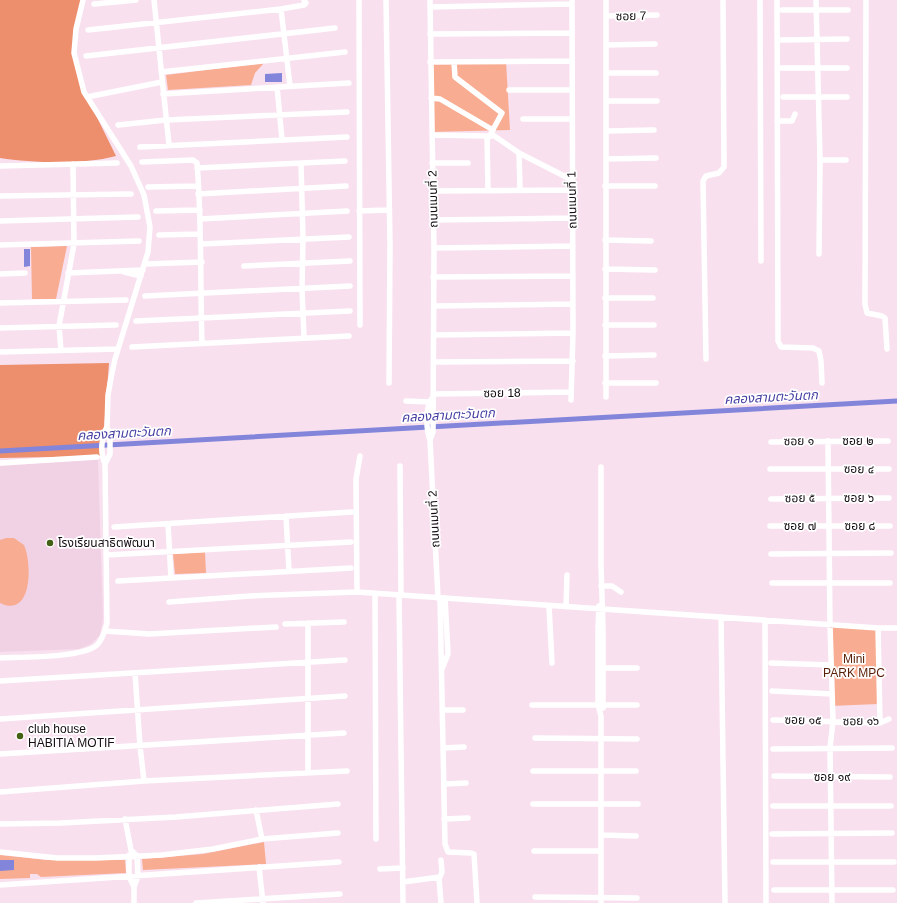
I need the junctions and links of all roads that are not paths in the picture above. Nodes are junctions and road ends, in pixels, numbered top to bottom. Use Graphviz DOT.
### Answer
graph roads {
  1 [pos="83,0"];
  2 [pos="136,0"];
  3 [pos="154,0"];
  4 [pos="304,0"];
  5 [pos="359,0"];
  6 [pos="386,0"];
  7 [pos="430,0"];
  8 [pos="606,0"];
  9 [pos="723,0"];
  10 [pos="760,0"];
  11 [pos="777,0"];
  12 [pos="816,0"];
  13 [pos="866,0"];
  14 [pos="572,2"];
  15 [pos="94,4"];
  16 [pos="430,6"];
  17 [pos="281,9"];
  18 [pos="782,10"];
  19 [pos="816,10"];
  20 [pos="848,10"];
  21 [pos="657,15"];
  22 [pos="606,16"];
  23 [pos="156,22"];
  24 [pos="335,28"];
  25 [pos="88,30"];
  26 [pos="572,33"];
  27 [pos="283,34"];
  28 [pos="430,34"];
  29 [pos="816,39"];
  30 [pos="847,39"];
  31 [pos="781,40"];
  32 [pos="606,44"];
  33 [pos="655,44"];
  34 [pos="159,47"];
  35 [pos="345,52"];
  36 [pos="86,56"];
  37 [pos="286,58"];
  38 [pos="571,61"];
  39 [pos="430,62"];
  40 [pos="454,62"];
  41 [pos="780,68"];
  42 [pos="817,68"];
  43 [pos="847,68"];
  44 [pos="161,72"];
  45 [pos="606,73"];
  46 [pos="656,73"];
  47 [pos="162,82"];
  48 [pos="349,83"];
  49 [pos="290,86"];
  50 [pos="277,87"];
  51 [pos="509,90"];
  52 [pos="572,90"];
  53 [pos="163,94"];
  54 [pos="87,97"];
  55 [pos="784,97"];
  56 [pos="846,97"];
  57 [pos="431,98"];
  58 [pos="818,98"];
  59 [pos="607,101"];
  60 [pos="656,101"];
  61 [pos="347,112"];
  62 [pos="796,114"];
  63 [pos="280,115"];
  64 [pos="524,119"];
  65 [pos="572,119"];
  66 [pos="166,120"];
  67 [pos="777,121"];
  68 [pos="118,125"];
  69 [pos="654,130"];
  70 [pos="606,131"];
  71 [pos="490,134"];
  72 [pos="432,135"];
  73 [pos="347,136"];
  74 [pos="282,139"];
  75 [pos="169,145"];
  76 [pos="140,147"];
  77 [pos="519,153"];
  78 [pos="656,158"];
  79 [pos="606,159"];
  80 [pos="820,160"];
  81 [pos="846,160"];
  82 [pos="345,161"];
  83 [pos="142,162"];
  84 [pos="117,163"];
  85 [pos="432,163"];
  86 [pos="468,163"];
  87 [pos="73,164"];
  88 [pos="301,164"];
  89 [pos="0,166"];
  90 [pos="197,168"];
  91 [pos="572,180"];
  92 [pos="198,186"];
  93 [pos="346,186"];
  94 [pos="605,186"];
  95 [pos="655,186"];
  96 [pos="148,187"];
  97 [pos="301,189"];
  98 [pos="520,190"];
  99 [pos="572,190"];
  100 [pos="432,191"];
  101 [pos="488,191"];
  102 [pos="74,194"];
  103 [pos="131,194"];
  104 [pos="198,194"];
  105 [pos="0,196"];
  106 [pos="200,210"];
  107 [pos="388,210"];
  108 [pos="156,211"];
  109 [pos="347,211"];
  110 [pos="359,211"];
  111 [pos="302,213"];
  112 [pos="138,217"];
  113 [pos="572,218"];
  114 [pos="74,219"];
  115 [pos="200,219"];
  116 [pos="0,220"];
  117 [pos="433,220"];
  118 [pos="200,234"];
  119 [pos="159,235"];
  120 [pos="348,237"];
  121 [pos="303,238"];
  122 [pos="605,240"];
  123 [pos="651,240"];
  124 [pos="139,241"];
  125 [pos="74,244"];
  126 [pos="201,244"];
  127 [pos="0,245"];
  128 [pos="572,246"];
  129 [pos="434,248"];
  130 [pos="819,254"];
  131 [pos="350,261"];
  132 [pos="761,261"];
  133 [pos="202,262"];
  134 [pos="145,264"];
  135 [pos="303,264"];
  136 [pos="244,266"];
  137 [pos="605,269"];
  138 [pos="655,270"];
  139 [pos="68,272"];
  140 [pos="25,273"];
  141 [pos="142,273"];
  142 [pos="0,274"];
  143 [pos="573,276"];
  144 [pos="433,277"];
  145 [pos="350,286"];
  146 [pos="302,289"];
  147 [pos="200,294"];
  148 [pos="145,296"];
  149 [pos="605,298"];
  150 [pos="653,298"];
  151 [pos="126,300"];
  152 [pos="63,302"];
  153 [pos="0,303"];
  154 [pos="573,304"];
  155 [pos="434,306"];
  156 [pos="350,311"];
  157 [pos="303,314"];
  158 [pos="201,319"];
  159 [pos="136,321"];
  160 [pos="116,325"];
  161 [pos="360,325"];
  162 [pos="605,325"];
  163 [pos="654,325"];
  164 [pos="60,326"];
  165 [pos="0,328"];
  166 [pos="573,333"];
  167 [pos="434,334"];
  168 [pos="349,336"];
  169 [pos="304,338"];
  170 [pos="202,343"];
  171 [pos="132,347"];
  172 [pos="118,349"];
  173 [pos="887,349"];
  174 [pos="61,350"];
  175 [pos="0,352"];
  176 [pos="654,355"];
  177 [pos="605,356"];
  178 [pos="706,359"];
  179 [pos="573,361"];
  180 [pos="434,362"];
  181 [pos="389,383"];
  182 [pos="605,383"];
  183 [pos="656,383"];
  184 [pos="822,383"];
  185 [pos="571,392"];
  186 [pos="606,397"];
  187 [pos="432,399"];
  188 [pos="571,400"];
  189 [pos="406,401"];
  190 [pos="107,433"];
  191 [pos="132,433"];
  192 [pos="828,441"];
  193 [pos="888,441"];
  194 [pos="771,442"];
  195 [pos="360,456"];
  196 [pos="100,457"];
  197 [pos="0,462"];
  198 [pos="105,464"];
  199 [pos="400,466"];
  200 [pos="601,467"];
  201 [pos="829,468"];
  202 [pos="770,469"];
  203 [pos="888,469"];
  204 [pos="770,498"];
  205 [pos="830,498"];
  206 [pos="889,498"];
  207 [pos="352,512"];
  208 [pos="286,516"];
  209 [pos="168,524"];
  210 [pos="770,526"];
  211 [pos="830,526"];
  212 [pos="890,526"];
  213 [pos="114,527"];
  214 [pos="351,542"];
  215 [pos="287,544"];
  216 [pos="169,551"];
  217 [pos="891,553"];
  218 [pos="771,554"];
  219 [pos="830,554"];
  220 [pos="106,555"];
  221 [pos="351,568"];
  222 [pos="289,571"];
  223 [pos="567,575"];
  224 [pos="171,578"];
  225 [pos="118,581"];
  226 [pos="772,583"];
  227 [pos="830,583"];
  228 [pos="890,583"];
  229 [pos="601,586"];
  230 [pos="357,592"];
  231 [pos="621,592"];
  232 [pos="375,594"];
  233 [pos="400,595"];
  234 [pos="441,598"];
  235 [pos="169,602"];
  236 [pos="549,606"];
  237 [pos="566,607"];
  238 [pos="600,609"];
  239 [pos="721,617"];
  240 [pos="765,620"];
  241 [pos="344,622"];
  242 [pos="286,624"];
  243 [pos="308,624"];
  244 [pos="830,625"];
  245 [pos="276,627"];
  246 [pos="878,628"];
  247 [pos="897,628"];
  248 [pos="600,629"];
  249 [pos="105,631"];
  250 [pos="0,658"];
  251 [pos="345,660"];
  252 [pos="308,662"];
  253 [pos="552,663"];
  254 [pos="771,663"];
  255 [pos="831,665"];
  256 [pos="604,668"];
  257 [pos="637,668"];
  258 [pos="136,673"];
  259 [pos="0,681"];
  260 [pos="772,691"];
  261 [pos="832,694"];
  262 [pos="345,696"];
  263 [pos="308,698"];
  264 [pos="532,705"];
  265 [pos="601,705"];
  266 [pos="637,705"];
  267 [pos="139,708"];
  268 [pos="442,710"];
  269 [pos="463,710"];
  270 [pos="0,719"];
  271 [pos="889,719"];
  272 [pos="773,720"];
  273 [pos="833,721"];
  274 [pos="880,722"];
  275 [pos="344,733"];
  276 [pos="309,736"];
  277 [pos="535,738"];
  278 [pos="601,738"];
  279 [pos="637,739"];
  280 [pos="140,746"];
  281 [pos="464,747"];
  282 [pos="443,748"];
  283 [pos="773,748"];
  284 [pos="830,748"];
  285 [pos="892,748"];
  286 [pos="0,754"];
  287 [pos="347,771"];
  288 [pos="533,771"];
  289 [pos="601,771"];
  290 [pos="636,771"];
  291 [pos="308,773"];
  292 [pos="774,776"];
  293 [pos="831,777"];
  294 [pos="890,777"];
  295 [pos="144,781"];
  296 [pos="466,783"];
  297 [pos="444,784"];
  298 [pos="0,792"];
  299 [pos="338,804"];
  300 [pos="533,804"];
  301 [pos="602,804"];
  302 [pos="638,804"];
  303 [pos="773,806"];
  304 [pos="831,806"];
  305 [pos="891,806"];
  306 [pos="256,810"];
  307 [pos="468,818"];
  308 [pos="126,819"];
  309 [pos="444,819"];
  310 [pos="0,824"];
  311 [pos="338,833"];
  312 [pos="772,834"];
  313 [pos="831,834"];
  314 [pos="892,834"];
  315 [pos="602,835"];
  316 [pos="636,836"];
  317 [pos="262,839"];
  318 [pos="376,839"];
  319 [pos="131,850"];
  320 [pos="534,851"];
  321 [pos="602,851"];
  322 [pos="0,852"];
  323 [pos="137,856"];
  324 [pos="128,857"];
  325 [pos="441,860"];
  326 [pos="339,862"];
  327 [pos="773,862"];
  328 [pos="831,862"];
  329 [pos="894,862"];
  330 [pos="259,867"];
  331 [pos="403,868"];
  332 [pos="380,869"];
  333 [pos="129,876"];
  334 [pos="138,876"];
  335 [pos="439,878"];
  336 [pos="403,882"];
  337 [pos="0,885"];
  338 [pos="134,887"];
  339 [pos="774,890"];
  340 [pos="893,890"];
  341 [pos="832,891"];
  342 [pos="340,894"];
  343 [pos="535,897"];
  344 [pos="637,898"];
  345 [pos="601,900"];
  346 [pos="263,901"];
  347 [pos="134,903"];
  348 [pos="196,903"];
  349 [pos="403,903"];
  350 [pos="441,903"];
  351 [pos="476,903"];
  352 [pos="725,903"];
  353 [pos="766,903"];
  354 [pos="832,903"];
  1 -- 54 [label="street"];
  2 -- 15 [label="street"];
  3 -- 23 [label="street"];
  4 -- 17 [label="street"];
  5 -- 110 [label="street"];
  6 -- 107 [label="street"];
  7 -- 16 [label="street, ถนนเมนที่ 2"];
  8 -- 22 [label="street"];
  9 -- 178 [label="street"];
  10 -- 132 [label="street"];
  11 -- 67 [label="street"];
  12 -- 19 [label="street"];
  13 -- 173 [label="street"];
  14 -- 16 [label="street"];
  14 -- 26 [label="street, ถนนเมนที่ 1"];
  16 -- 28 [label="street, ถนนเมนที่ 2"];
  17 -- 23 [label="street"];
  17 -- 27 [label="street"];
  18 -- 19 [label="street"];
  19 -- 20 [label="street"];
  19 -- 29 [label="street"];
  21 -- 22 [label="street, ซอย 7"];
  22 -- 32 [label="street"];
  23 -- 25 [label="street"];
  23 -- 34 [label="street"];
  24 -- 27 [label="street"];
  26 -- 28 [label="street"];
  26 -- 38 [label="street, ถนนเมนที่ 1"];
  27 -- 34 [label="street"];
  27 -- 37 [label="street"];
  28 -- 39 [label="street, ถนนเมนที่ 2"];
  29 -- 30 [label="street"];
  29 -- 31 [label="street"];
  29 -- 42 [label="street"];
  32 -- 33 [label="street"];
  32 -- 45 [label="street"];
  34 -- 36 [label="street"];
  34 -- 44 [label="street"];
  35 -- 37 [label="street"];
  37 -- 44 [label="street"];
  37 -- 49 [label="street"];
  38 -- 40 [label="street"];
  38 -- 52 [label="street, ถนนเมนที่ 1"];
  39 -- 40 [label="street"];
  39 -- 57 [label="street, ถนนเมนที่ 2"];
  40 -- 71 [label="street"];
  41 -- 42 [label="street"];
  42 -- 43 [label="street"];
  42 -- 58 [label="street"];
  44 -- 47 [label="street"];
  45 -- 46 [label="street"];
  45 -- 59 [label="street"];
  47 -- 53 [label="street"];
  47 -- 54 [label="street"];
  48 -- 49 [label="street"];
  49 -- 50 [label="street"];
  50 -- 53 [label="street"];
  50 -- 63 [label="street"];
  51 -- 52 [label="street"];
  52 -- 65 [label="street, ถนนเมนที่ 1"];
  53 -- 66 [label="street"];
  54 -- 134 [label="street"];
  55 -- 58 [label="street"];
  56 -- 58 [label="street"];
  57 -- 71 [label="street"];
  57 -- 72 [label="street, ถนนเมนที่ 2"];
  58 -- 80 [label="street"];
  59 -- 60 [label="street"];
  59 -- 70 [label="street"];
  61 -- 63 [label="street"];
  62 -- 67 [label="street"];
  63 -- 66 [label="street"];
  63 -- 74 [label="street"];
  64 -- 65 [label="street"];
  65 -- 91 [label="street, ถนนเมนที่ 1"];
  66 -- 68 [label="street"];
  66 -- 75 [label="street"];
  67 -- 184 [label="street"];
  69 -- 70 [label="street"];
  70 -- 79 [label="street"];
  71 -- 72 [label="street"];
  71 -- 77 [label="street"];
  71 -- 101 [label="street"];
  72 -- 85 [label="street, ถนนเมนที่ 2"];
  73 -- 74 [label="street"];
  74 -- 75 [label="street"];
  75 -- 76 [label="street"];
  77 -- 91 [label="street"];
  77 -- 98 [label="street"];
  78 -- 79 [label="street"];
  79 -- 94 [label="street"];
  80 -- 81 [label="street"];
  80 -- 130 [label="street"];
  82 -- 88 [label="street"];
  83 -- 90 [label="street"];
  84 -- 87 [label="street"];
  85 -- 86 [label="street"];
  85 -- 100 [label="street, ถนนเมนที่ 2"];
  87 -- 89 [label="street"];
  87 -- 102 [label="street"];
  88 -- 90 [label="street"];
  88 -- 97 [label="street"];
  90 -- 92 [label="street"];
  91 -- 99 [label="street, ถนนเมนที่ 1"];
  92 -- 96 [label="street"];
  92 -- 104 [label="street"];
  93 -- 97 [label="street"];
  94 -- 95 [label="street"];
  94 -- 122 [label="street"];
  97 -- 104 [label="street"];
  97 -- 111 [label="street"];
  98 -- 99 [label="street"];
  98 -- 101 [label="street"];
  99 -- 113 [label="street, ถนนเมนที่ 1"];
  100 -- 101 [label="street"];
  100 -- 117 [label="street, ถนนเมนที่ 2"];
  102 -- 103 [label="street"];
  102 -- 105 [label="street"];
  102 -- 114 [label="street"];
  104 -- 106 [label="street"];
  106 -- 108 [label="street"];
  106 -- 115 [label="street"];
  107 -- 110 [label="street"];
  107 -- 181 [label="street"];
  109 -- 111 [label="street"];
  110 -- 161 [label="street"];
  111 -- 115 [label="street"];
  111 -- 121 [label="street"];
  112 -- 114 [label="street"];
  113 -- 117 [label="street"];
  113 -- 128 [label="street, ถนนเมนที่ 1"];
  114 -- 116 [label="street"];
  114 -- 125 [label="street"];
  115 -- 118 [label="street"];
  117 -- 129 [label="street, ถนนเมนที่ 2"];
  118 -- 119 [label="street"];
  118 -- 126 [label="street"];
  120 -- 121 [label="street"];
  121 -- 126 [label="street"];
  121 -- 135 [label="street"];
  122 -- 123 [label="street"];
  122 -- 137 [label="street"];
  124 -- 125 [label="street"];
  125 -- 127 [label="street"];
  125 -- 139 [label="street"];
  126 -- 133 [label="street"];
  128 -- 129 [label="street"];
  128 -- 143 [label="street, ถนนเมนที่ 1"];
  129 -- 144 [label="street, ถนนเมนที่ 2"];
  131 -- 135 [label="street"];
  133 -- 134 [label="street"];
  133 -- 147 [label="street"];
  134 -- 141 [label="street"];
  135 -- 136 [label="street"];
  135 -- 146 [label="street"];
  137 -- 138 [label="street"];
  137 -- 149 [label="street"];
  139 -- 141 [label="street"];
  139 -- 152 [label="street"];
  140 -- 142 [label="street"];
  141 -- 172 [label="street"];
  143 -- 144 [label="street"];
  143 -- 154 [label="street, ถนนเมนที่ 1"];
  144 -- 155 [label="street, ถนนเมนที่ 2"];
  145 -- 146 [label="street"];
  146 -- 147 [label="street"];
  146 -- 157 [label="street"];
  147 -- 148 [label="street"];
  147 -- 158 [label="street"];
  149 -- 150 [label="street"];
  149 -- 162 [label="street"];
  151 -- 152 [label="street"];
  152 -- 153 [label="street"];
  152 -- 164 [label="street"];
  154 -- 155 [label="street"];
  154 -- 166 [label="street, ถนนเมนที่ 1"];
  155 -- 167 [label="street, ถนนเมนที่ 2"];
  156 -- 157 [label="street"];
  157 -- 158 [label="street"];
  157 -- 169 [label="street"];
  158 -- 159 [label="street"];
  158 -- 170 [label="street"];
  160 -- 164 [label="street"];
  162 -- 163 [label="street"];
  162 -- 177 [label="street"];
  164 -- 165 [label="street"];
  164 -- 174 [label="street"];
  166 -- 167 [label="street"];
  166 -- 179 [label="street, ถนนเมนที่ 1"];
  167 -- 180 [label="street, ถนนเมนที่ 2"];
  168 -- 169 [label="street"];
  169 -- 170 [label="street"];
  170 -- 171 [label="street"];
  172 -- 174 [label="street"];
  172 -- 190 [label="street"];
  174 -- 175 [label="street"];
  176 -- 177 [label="street"];
  177 -- 182 [label="street"];
  179 -- 180 [label="street"];
  179 -- 185 [label="street, ถนนเมนที่ 1"];
  180 -- 187 [label="street, ถนนเมนที่ 2"];
  182 -- 183 [label="street"];
  182 -- 186 [label="street"];
  185 -- 187 [label="street, ซอย 18"];
  185 -- 188 [label="street, ถนนเมนที่ 1"];
  187 -- 189 [label="street, ซอย 18"];
  187 -- 234 [label="street, ถนนเมนที่ 2"];
  190 -- 191 [label="street"];
  190 -- 196 [label="street"];
  190 -- 198 [label="street"];
  192 -- 193 [label="street, ซอย ๒"];
  192 -- 194 [label="street, ซอย ๑"];
  192 -- 201 [label="street"];
  195 -- 230 [label="street"];
  196 -- 197 [label="street"];
  196 -- 198 [label="street"];
  198 -- 220 [label="street"];
  199 -- 233 [label="street"];
  200 -- 229 [label="street"];
  201 -- 202 [label="street, ซอย ๔"];
  201 -- 203 [label="street, ซอย ๔"];
  201 -- 205 [label="street"];
  204 -- 205 [label="street, ซอย ๕"];
  205 -- 206 [label="street, ซอย ๖"];
  205 -- 211 [label="street"];
  207 -- 208 [label="street"];
  208 -- 209 [label="street"];
  208 -- 215 [label="street"];
  209 -- 213 [label="street"];
  209 -- 216 [label="street"];
  210 -- 211 [label="street, ซอย ๗"];
  211 -- 212 [label="street, ซอย ๘"];
  211 -- 219 [label="street"];
  214 -- 215 [label="street"];
  215 -- 216 [label="street"];
  215 -- 222 [label="street"];
  216 -- 220 [label="street"];
  216 -- 224 [label="street"];
  217 -- 219 [label="street"];
  218 -- 219 [label="street"];
  219 -- 227 [label="street"];
  220 -- 249 [label="street"];
  221 -- 222 [label="street"];
  222 -- 224 [label="street"];
  223 -- 237 [label="street"];
  224 -- 225 [label="street"];
  226 -- 227 [label="street"];
  227 -- 228 [label="street"];
  227 -- 244 [label="street"];
  229 -- 231 [label="street"];
  229 -- 238 [label="street"];
  230 -- 232 [label="street"];
  230 -- 235 [label="street"];
  232 -- 233 [label="street"];
  232 -- 318 [label="street"];
  233 -- 234 [label="street"];
  233 -- 331 [label="street"];
  234 -- 236 [label="street"];
  234 -- 268 [label="street, ถนนเมนที่ 2"];
  236 -- 237 [label="street"];
  236 -- 253 [label="street"];
  237 -- 238 [label="street"];
  238 -- 239 [label="street"];
  238 -- 248 [label="street"];
  239 -- 240 [label="street"];
  239 -- 352 [label="street"];
  240 -- 244 [label="street"];
  240 -- 353 [label="street"];
  241 -- 243 [label="street"];
  242 -- 243 [label="street"];
  243 -- 252 [label="street"];
  244 -- 246 [label="street"];
  244 -- 255 [label="street"];
  245 -- 249 [label="street"];
  246 -- 247 [label="street"];
  246 -- 274 [label="street"];
  248 -- 256 [label="street"];
  248 -- 265 [label="street"];
  249 -- 250 [label="street"];
  251 -- 252 [label="street"];
  252 -- 258 [label="street"];
  252 -- 263 [label="street"];
  254 -- 255 [label="street"];
  255 -- 261 [label="street"];
  256 -- 257 [label="street"];
  256 -- 265 [label="street"];
  258 -- 259 [label="street"];
  258 -- 267 [label="street"];
  260 -- 261 [label="street"];
  261 -- 273 [label="street"];
  262 -- 263 [label="street"];
  263 -- 267 [label="street"];
  263 -- 276 [label="street"];
  264 -- 265 [label="street"];
  265 -- 266 [label="street"];
  265 -- 278 [label="street"];
  267 -- 270 [label="street"];
  267 -- 280 [label="street"];
  268 -- 269 [label="street"];
  268 -- 282 [label="street"];
  271 -- 274 [label="street, ซอย ๑๖"];
  272 -- 273 [label="street, ซอย ๑๕"];
  273 -- 274 [label="street, ซอย ๑๖"];
  273 -- 284 [label="street"];
  275 -- 276 [label="street"];
  276 -- 280 [label="street"];
  276 -- 291 [label="street"];
  277 -- 278 [label="street"];
  278 -- 279 [label="street"];
  278 -- 289 [label="street"];
  280 -- 286 [label="street"];
  280 -- 295 [label="street"];
  281 -- 282 [label="street"];
  282 -- 297 [label="street"];
  283 -- 284 [label="street"];
  284 -- 285 [label="street"];
  284 -- 293 [label="street"];
  287 -- 291 [label="street"];
  288 -- 289 [label="street"];
  289 -- 290 [label="street"];
  289 -- 301 [label="street"];
  291 -- 295 [label="street"];
  292 -- 293 [label="street, ซอย ๑๙"];
  293 -- 294 [label="street, ซอย ๑๙"];
  293 -- 304 [label="street"];
  295 -- 298 [label="street"];
  296 -- 297 [label="street"];
  297 -- 309 [label="street"];
  299 -- 306 [label="street"];
  300 -- 301 [label="street"];
  301 -- 302 [label="street"];
  301 -- 315 [label="street"];
  303 -- 304 [label="street"];
  304 -- 305 [label="street"];
  304 -- 313 [label="street"];
  306 -- 308 [label="street"];
  306 -- 317 [label="street"];
  307 -- 309 [label="street"];
  308 -- 310 [label="street"];
  308 -- 319 [label="street"];
  309 -- 351 [label="street"];
  311 -- 317 [label="street"];
  312 -- 313 [label="street"];
  313 -- 314 [label="street"];
  313 -- 328 [label="street"];
  315 -- 316 [label="street"];
  315 -- 321 [label="street"];
  317 -- 323 [label="street"];
  319 -- 323 [label="street"];
  319 -- 324 [label="street"];
  320 -- 321 [label="street"];
  321 -- 345 [label="street"];
  322 -- 324 [label="street"];
  323 -- 324 [label="street"];
  323 -- 334 [label="street"];
  324 -- 333 [label="street"];
  325 -- 335 [label="street"];
  326 -- 330 [label="street"];
  327 -- 328 [label="street"];
  328 -- 329 [label="street"];
  328 -- 341 [label="street"];
  330 -- 334 [label="street"];
  330 -- 346 [label="street"];
  331 -- 332 [label="street"];
  331 -- 336 [label="street"];
  333 -- 334 [label="street"];
  333 -- 337 [label="street"];
  333 -- 338 [label="street"];
  334 -- 338 [label="street"];
  335 -- 336 [label="street"];
  335 -- 350 [label="street"];
  336 -- 349 [label="street"];
  338 -- 347 [label="street"];
  339 -- 341 [label="street"];
  340 -- 341 [label="street"];
  341 -- 354 [label="street"];
  342 -- 346 [label="street"];
  343 -- 345 [label="street"];
  344 -- 345 [label="street"];
  346 -- 348 [label="street"];
}
